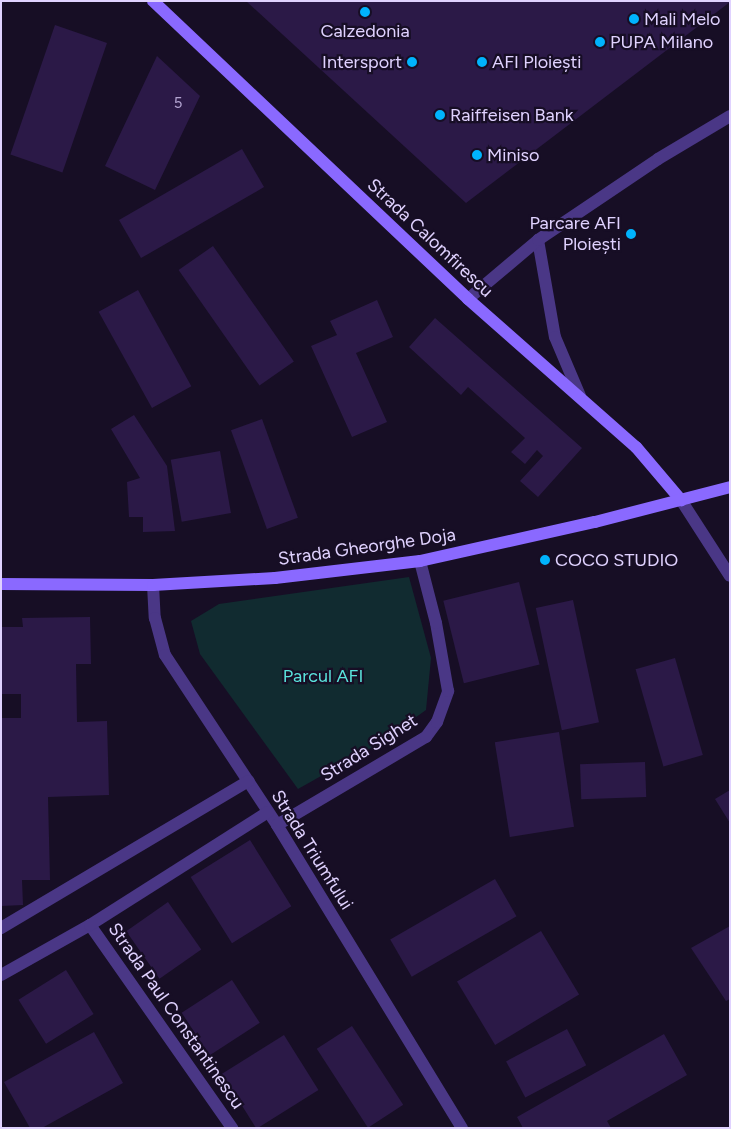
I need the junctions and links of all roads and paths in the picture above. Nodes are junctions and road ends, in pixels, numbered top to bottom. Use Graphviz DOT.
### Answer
graph roads {
  1 [pos="153,1"];
  2 [pos="730,116"];
  3 [pos="538,240"];
  4 [pos="468,299"];
  5 [pos="580,396"];
  6 [pos="730,487"];
  7 [pos="681,500"];
  8 [pos="420,561"];
  9 [pos="730,576"];
  10 [pos="1,584"];
  11 [pos="153,585"];
  12 [pos="249,781"];
  13 [pos="268,812"];
  14 [pos="277,825"];
  15 [pos="90,925"];
  16 [pos="1,928"];
  17 [pos="1,975"];
  18 [pos="232,1128"];
  19 [pos="462,1128"];
  1 -- 4 [label="main road, Strada Calomfirescu"];
  2 -- 3 [label="street"];
  3 -- 4 [label="street"];
  3 -- 5 [label="street"];
  4 -- 5 [label="main road, Strada Calomfirescu"];
  5 -- 7 [label="main road, Strada Calomfirescu"];
  6 -- 7 [label="main road, Strada Gheorghe Doja"];
  7 -- 8 [label="main road, Strada Gheorghe Doja"];
  7 -- 9 [label="street"];
  8 -- 11 [label="main road, Strada Gheorghe Doja"];
  8 -- 14 [label="street, Strada Sighet"];
  10 -- 11 [label="main road, Strada Gheorghe Doja"];
  11 -- 12 [label="street, Strada Triumfului"];
  12 -- 13 [label="street, Strada Triumfului"];
  12 -- 16 [label="street"];
  13 -- 14 [label="street, Strada Triumfului"];
  13 -- 15 [label="street"];
  14 -- 19 [label="street, Strada Triumfului"];
  15 -- 17 [label="street"];
  15 -- 18 [label="street, Strada Paul Constantinescu"];
}
